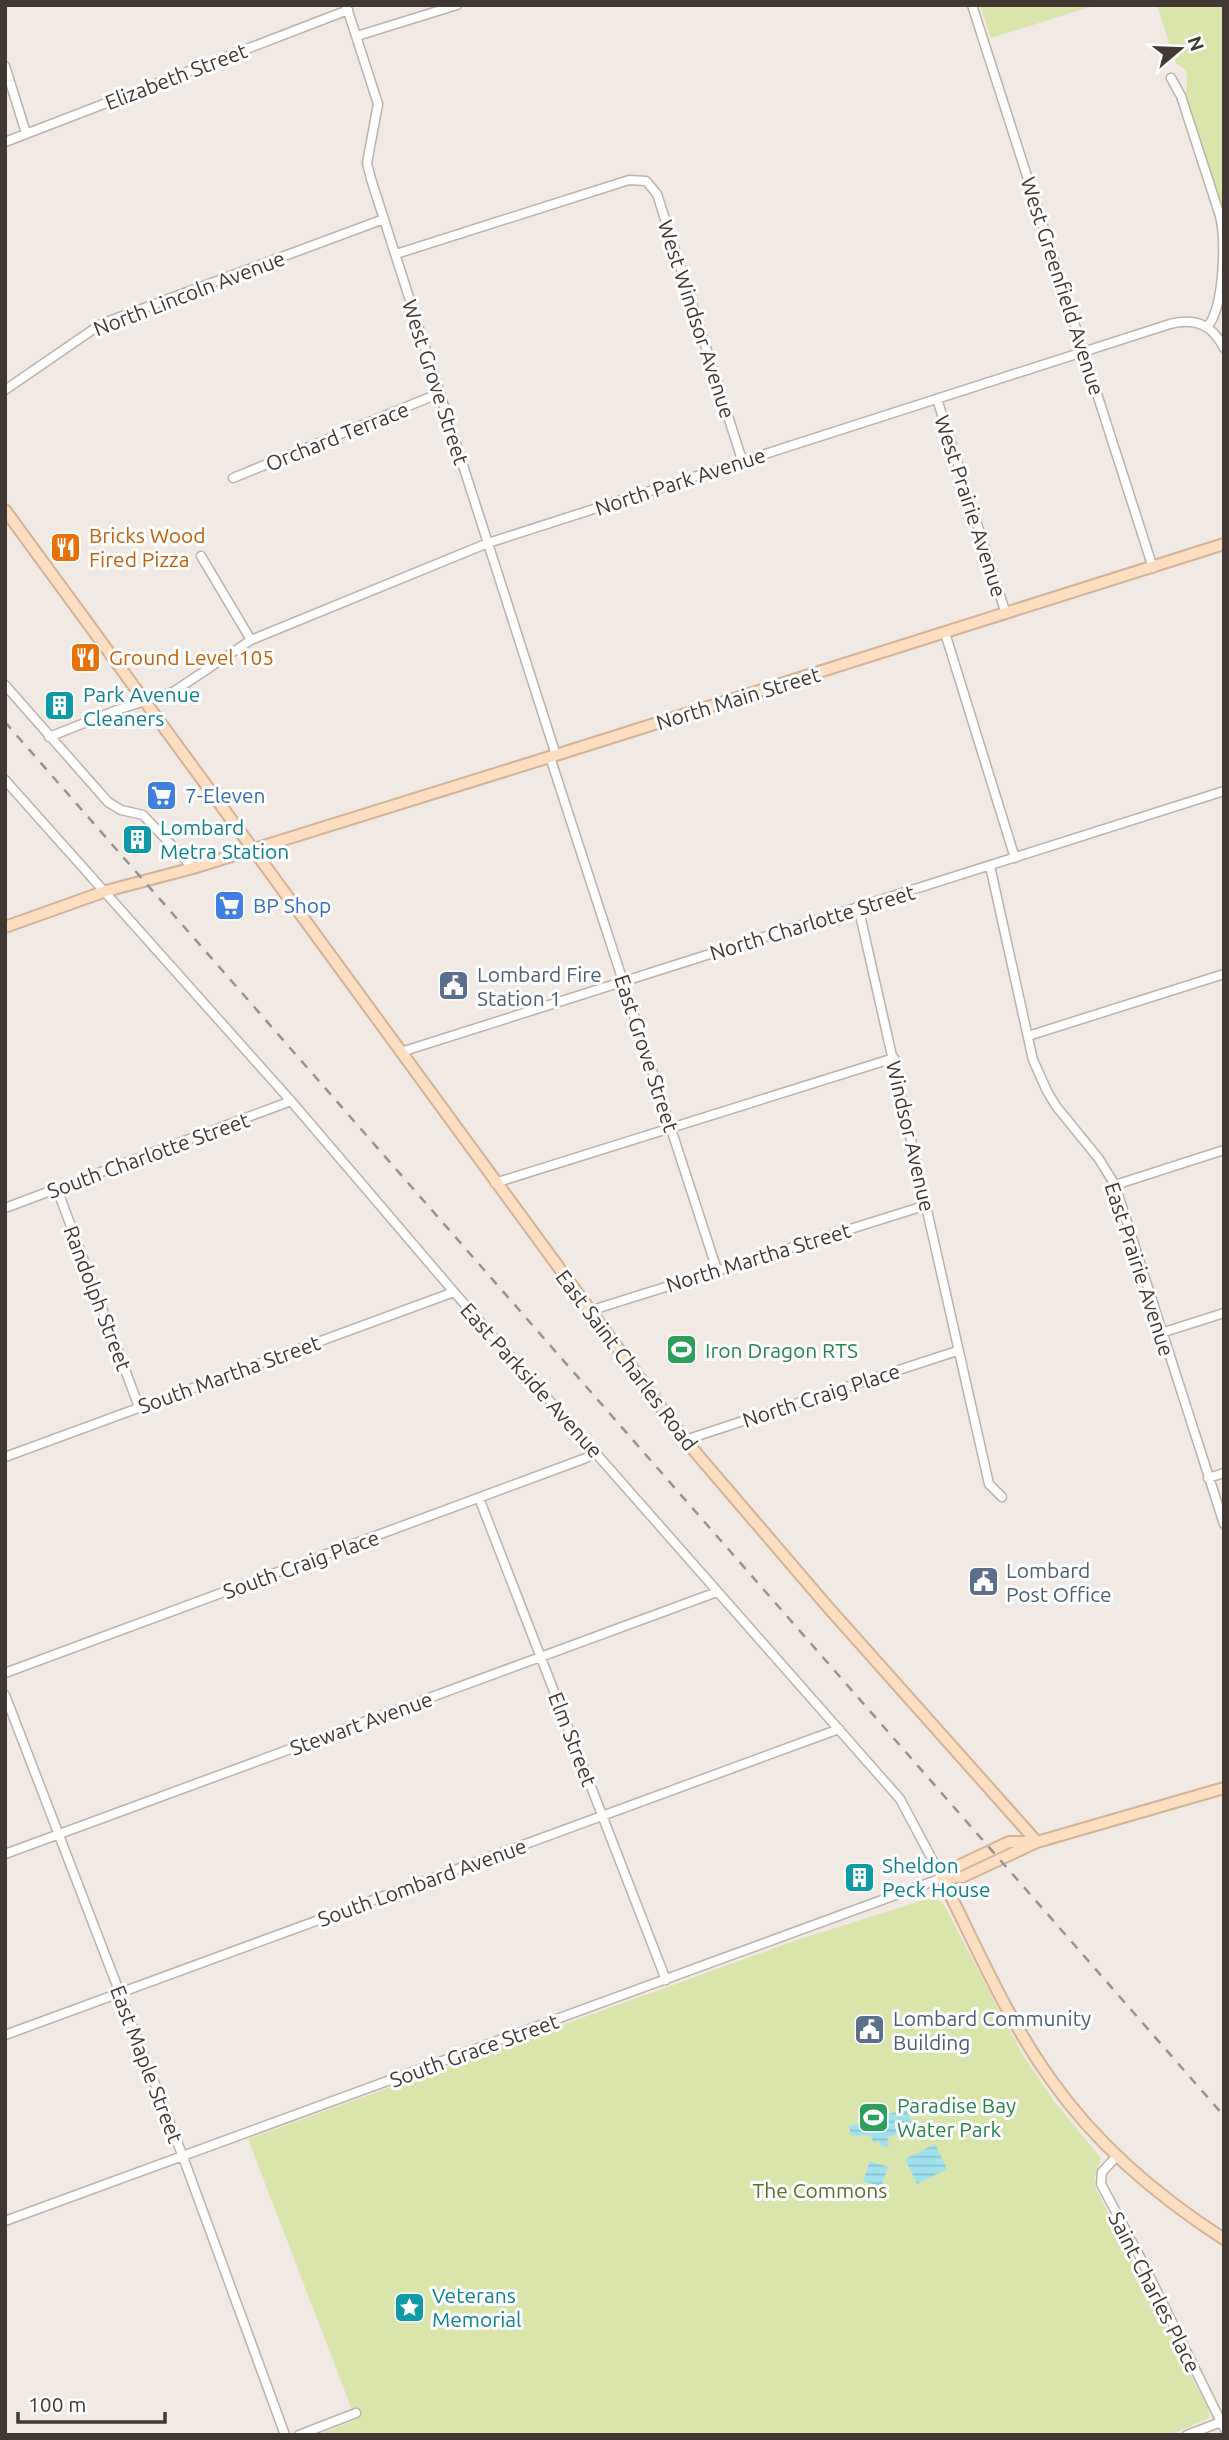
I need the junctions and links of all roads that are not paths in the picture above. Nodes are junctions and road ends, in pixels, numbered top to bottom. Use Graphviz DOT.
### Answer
graph roads {
  1 [pos="457,5"];
  2 [pos="972,5"];
  3 [pos="347,8"];
  4 [pos="357,36"];
  5 [pos="5,66"];
  6 [pos="1171,79"];
  7 [pos="26,133"];
  8 [pos="5,142"];
  9 [pos="384,219"];
  10 [pos="396,254"];
  11 [pos="1208,326"];
  12 [pos="1224,348"];
  13 [pos="1084,351"];
  14 [pos="5,390"];
  15 [pos="440,393"];
  16 [pos="937,399"];
  17 [pos="742,460"];
  18 [pos="233,478"];
  19 [pos="5,510"];
  20 [pos="488,542"];
  21 [pos="1224,544"];
  22 [pos="201,556"];
  23 [pos="1153,568"];
  24 [pos="1006,614"];
  25 [pos="945,633"];
  26 [pos="251,640"];
  27 [pos="5,685"];
  28 [pos="145,701"];
  29 [pos="49,737"];
  30 [pos="553,756"];
  31 [pos="5,779"];
  32 [pos="1224,792"];
  33 [pos="252,849"];
  34 [pos="1015,858"];
  35 [pos="990,866"];
  36 [pos="193,868"];
  37 [pos="106,891"];
  38 [pos="858,906"];
  39 [pos="5,927"];
  40 [pos="1224,974"];
  41 [pos="624,981"];
  42 [pos="1028,1036"];
  43 [pos="401,1052"];
  44 [pos="894,1058"];
  45 [pos="291,1101"];
  46 [pos="671,1127"];
  47 [pos="1224,1150"];
  48 [pos="495,1183"];
  49 [pos="1115,1185"];
  50 [pos="57,1189"];
  51 [pos="927,1205"];
  52 [pos="5,1208"];
  53 [pos="717,1270"];
  54 [pos="454,1292"];
  55 [pos="589,1311"];
  56 [pos="1224,1312"];
  57 [pos="1161,1333"];
  58 [pos="957,1351"];
  59 [pos="139,1407"];
  60 [pos="685,1440"];
  61 [pos="596,1451"];
  62 [pos="5,1457"];
  63 [pos="1224,1473"];
  64 [pos="1208,1478"];
  65 [pos="1002,1497"];
  66 [pos="479,1498"];
  67 [pos="1224,1524"];
  68 [pos="717,1592"];
  69 [pos="541,1656"];
  70 [pos="5,1673"];
  71 [pos="5,1695"];
  72 [pos="839,1729"];
  73 [pos="1224,1788"];
  74 [pos="603,1816"];
  75 [pos="59,1834"];
  76 [pos="1037,1842"];
  77 [pos="5,1854"];
  78 [pos="942,1878"];
  79 [pos="666,1980"];
  80 [pos="120,1993"];
  81 [pos="5,2035"];
  82 [pos="183,2157"];
  83 [pos="1116,2157"];
  84 [pos="5,2221"];
  85 [pos="1224,2239"];
  86 [pos="356,2413"];
  87 [pos="1222,2425"];
  88 [pos="285,2435"];
  89 [pos="299,2435"];
  90 [pos="1187,2435"];
  1 -- 4 [label="street"];
  2 -- 13 [label="street, West Greenfield Avenue"];
  3 -- 4 [label="street, West Grove Street"];
  3 -- 7 [label="street, Elizabeth Street"];
  4 -- 9 [label="street, West Grove Street"];
  5 -- 7 [label="street"];
  6 -- 11 [label="street"];
  7 -- 8 [label="street, Elizabeth Street"];
  9 -- 10 [label="street, West Grove Street"];
  9 -- 14 [label="street, North Lincoln Avenue"];
  10 -- 15 [label="street, West Grove Street"];
  10 -- 17 [label="street, West Windsor Avenue"];
  11 -- 12 [label="street"];
  11 -- 13 [label="street, North Park Avenue"];
  13 -- 16 [label="street, North Park Avenue"];
  13 -- 23 [label="street, West Greenfield Avenue"];
  15 -- 18 [label="street, Orchard Terrace"];
  15 -- 20 [label="street, West Grove Street"];
  16 -- 17 [label="street, North Park Avenue"];
  16 -- 24 [label="street, West Prairie Avenue"];
  17 -- 20 [label="street, North Park Avenue"];
  19 -- 28 [label="main road, East Saint Charles Road"];
  20 -- 26 [label="street, North Park Avenue"];
  20 -- 30 [label="street, West Grove Street"];
  21 -- 23 [label="main road, North Main Street"];
  22 -- 26 [label="street"];
  23 -- 24 [label="main road, North Main Street"];
  24 -- 25 [label="main road, North Main Street"];
  25 -- 30 [label="main road, North Main Street"];
  25 -- 34 [label="street"];
  26 -- 28 [label="street, North Park Avenue"];
  27 -- 29 [label="street"];
  28 -- 29 [label="street, North Park Avenue"];
  28 -- 33 [label="main road, East Saint Charles Road"];
  29 -- 36 [label="street"];
  30 -- 33 [label="main road, North Main Street"];
  30 -- 41 [label="street, East Grove Street"];
  31 -- 37 [label="street, East Parkside Avenue"];
  32 -- 34 [label="street, North Charlotte Street"];
  33 -- 36 [label="main road, North Main Street"];
  33 -- 43 [label="main road, East Saint Charles Road"];
  34 -- 35 [label="street, North Charlotte Street"];
  35 -- 38 [label="street, North Charlotte Street"];
  35 -- 42 [label="street, East Prairie Avenue"];
  36 -- 37 [label="main road, North Main Street"];
  37 -- 39 [label="main road, North Main Street"];
  37 -- 45 [label="street, East Parkside Avenue"];
  38 -- 41 [label="street, North Charlotte Street"];
  38 -- 44 [label="street, Windsor Avenue"];
  40 -- 42 [label="street"];
  41 -- 43 [label="street, North Charlotte Street"];
  41 -- 46 [label="street, East Grove Street"];
  42 -- 49 [label="street, East Prairie Avenue"];
  43 -- 48 [label="main road, East Saint Charles Road"];
  44 -- 46 [label="street"];
  44 -- 51 [label="street, Windsor Avenue"];
  45 -- 50 [label="street, South Charlotte Street"];
  45 -- 54 [label="street, East Parkside Avenue"];
  46 -- 48 [label="street"];
  46 -- 53 [label="street, East Grove Street"];
  47 -- 49 [label="street"];
  48 -- 55 [label="main road, East Saint Charles Road"];
  49 -- 57 [label="street, East Prairie Avenue"];
  50 -- 52 [label="street, South Charlotte Street"];
  50 -- 59 [label="street, Randolph Street"];
  51 -- 53 [label="street, North Martha Street"];
  51 -- 58 [label="street, Windsor Avenue"];
  53 -- 55 [label="street, North Martha Street"];
  54 -- 59 [label="street, South Martha Street"];
  54 -- 61 [label="street, East Parkside Avenue"];
  55 -- 60 [label="main road, East Saint Charles Road"];
  56 -- 57 [label="street"];
  57 -- 64 [label="street, East Prairie Avenue"];
  58 -- 60 [label="street, North Craig Place"];
  58 -- 65 [label="street, Windsor Avenue"];
  59 -- 62 [label="street, South Martha Street"];
  60 -- 76 [label="main road, East Saint Charles Road"];
  61 -- 66 [label="street, South Craig Place"];
  61 -- 68 [label="street, East Parkside Avenue"];
  63 -- 64 [label="street"];
  64 -- 67 [label="street, East Prairie Avenue"];
  66 -- 69 [label="street, Elm Street"];
  66 -- 70 [label="street, South Craig Place"];
  68 -- 69 [label="street, Stewart Avenue"];
  68 -- 72 [label="street, East Parkside Avenue"];
  69 -- 74 [label="street, Elm Street"];
  69 -- 75 [label="street, Stewart Avenue"];
  71 -- 75 [label="street, East Maple Street"];
  72 -- 74 [label="street, South Lombard Avenue"];
  72 -- 78 [label="street, East Parkside Avenue"];
  73 -- 76 [label="main road"];
  74 -- 79 [label="street, Elm Street"];
  74 -- 80 [label="street, South Lombard Avenue"];
  75 -- 77 [label="street, Stewart Avenue"];
  75 -- 80 [label="street, East Maple Street"];
  76 -- 78 [label="main road"];
  78 -- 79 [label="street, South Grace Street"];
  78 -- 83 [label="main road"];
  79 -- 82 [label="street, South Grace Street"];
  80 -- 81 [label="street, South Lombard Avenue"];
  80 -- 82 [label="street, East Maple Street"];
  82 -- 84 [label="street, South Grace Street"];
  82 -- 88 [label="street, East Maple Street"];
  83 -- 85 [label="main road"];
  83 -- 87 [label="street, Saint Charles Place"];
  86 -- 89 [label="street"];
  87 -- 90 [label="street"];
}
